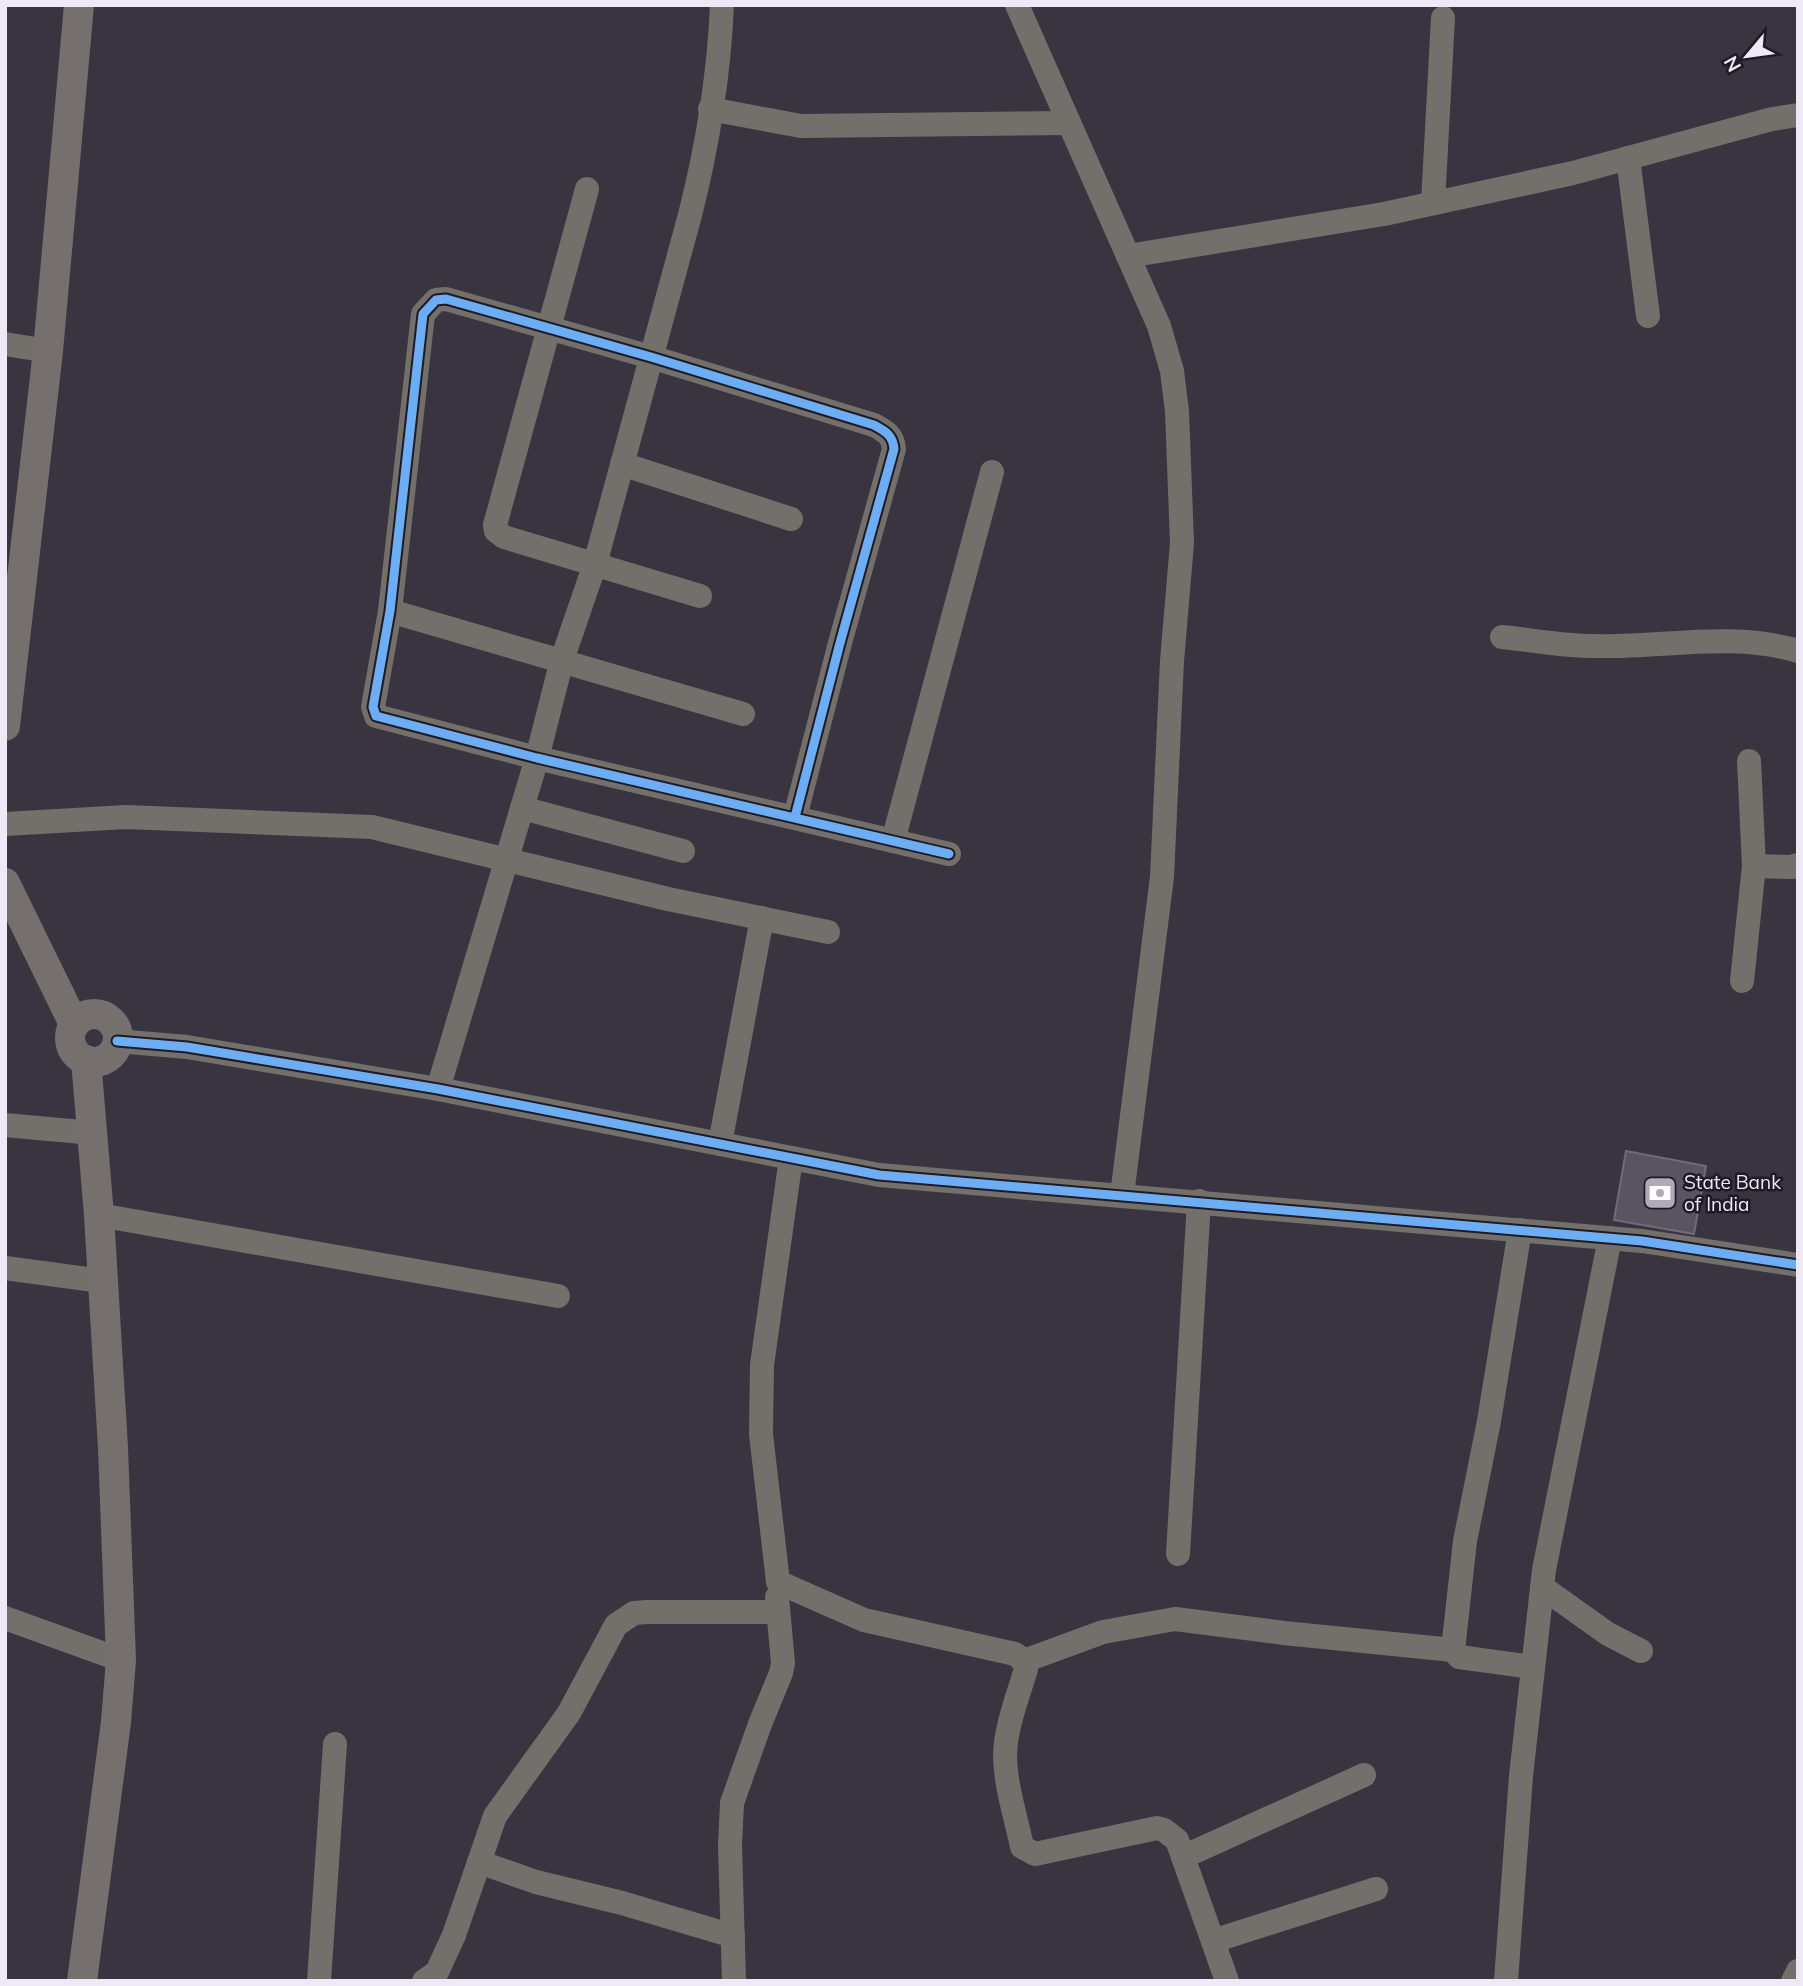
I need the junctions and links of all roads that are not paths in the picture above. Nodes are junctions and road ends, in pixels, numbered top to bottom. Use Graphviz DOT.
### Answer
graph roads {
  1 [pos="79,5"];
  2 [pos="722,5"];
  3 [pos="1017,5"];
  4 [pos="1443,18"];
  5 [pos="710,109"];
  6 [pos="1798,115"];
  7 [pos="1069,122"];
  8 [pos="1628,158"];
  9 [pos="587,189"];
  10 [pos="1433,204"];
  11 [pos="1128,256"];
  12 [pos="1648,316"];
  13 [pos="549,328"];
  14 [pos="5,344"];
  15 [pos="48,351"];
  16 [pos="651,358"];
  17 [pos="622,464"];
  18 [pos="992,472"];
  19 [pos="791,519"];
  20 [pos="596,564"];
  21 [pos="700,596"];
  22 [pos="390,611"];
  23 [pos="1502,637"];
  24 [pos="1798,651"];
  25 [pos="562,660"];
  26 [pos="743,714"];
  27 [pos="5,726"];
  28 [pos="537,758"];
  29 [pos="1749,761"];
  30 [pos="522,808"];
  31 [pos="795,817"];
  32 [pos="5,824"];
  33 [pos="893,841"];
  34 [pos="683,850"];
  35 [pos="949,854"];
  36 [pos="507,859"];
  37 [pos="1798,865"];
  38 [pos="1754,866"];
  39 [pos="5,883"];
  40 [pos="762,918"];
  41 [pos="828,932"];
  42 [pos="1742,981"];
  43 [pos="74,1024"];
  44 [pos="117,1041"];
  45 [pos="86,1060"];
  46 [pos="438,1089"];
  47 [pos="5,1125"];
  48 [pos="93,1133"];
  49 [pos="720,1144"];
  50 [pos="791,1158"];
  51 [pos="1122,1195"];
  52 [pos="1199,1201"];
  53 [pos="99,1215"];
  54 [pos="1520,1230"];
  55 [pos="1610,1238"];
  56 [pos="1798,1265"];
  57 [pos="5,1268"];
  58 [pos="102,1280"];
  59 [pos="558,1296"];
  60 [pos="1178,1554"];
  61 [pos="778,1582"];
  62 [pos="1542,1587"];
  63 [pos="777,1612"];
  64 [pos="5,1618"];
  65 [pos="1453,1650"];
  66 [pos="1641,1651"];
  67 [pos="121,1660"];
  68 [pos="1024,1661"];
  69 [pos="1533,1667"];
  70 [pos="335,1744"];
  71 [pos="1364,1775"];
  72 [pos="1183,1857"];
  73 [pos="479,1862"];
  74 [pos="1376,1889"];
  75 [pos="733,1936"];
  76 [pos="1213,1941"];
  77 [pos="1798,1971"];
  78 [pos="82,1981"];
  79 [pos="319,1981"];
  80 [pos="424,1981"];
  81 [pos="734,1981"];
  82 [pos="1227,1981"];
  83 [pos="1506,1981"];
  84 [pos="1793,1981"];
  1 -- 15 [label="main road"];
  2 -- 5 [label="street"];
  3 -- 7 [label="street"];
  4 -- 10 [label="street"];
  5 -- 7 [label="street"];
  5 -- 16 [label="street"];
  6 -- 8 [label="street"];
  7 -- 11 [label="street"];
  8 -- 10 [label="street"];
  8 -- 12 [label="street"];
  9 -- 13 [label="street"];
  10 -- 11 [label="street"];
  11 -- 51 [label="street"];
  13 -- 16 [label="street"];
  13 -- 20 [label="street"];
  13 -- 22 [label="street"];
  14 -- 15 [label="street"];
  15 -- 27 [label="main road"];
  16 -- 17 [label="street"];
  16 -- 31 [label="street"];
  17 -- 19 [label="street"];
  17 -- 20 [label="street"];
  18 -- 33 [label="street"];
  20 -- 21 [label="street"];
  20 -- 25 [label="street"];
  22 -- 25 [label="street"];
  22 -- 28 [label="street"];
  23 -- 24 [label="street"];
  25 -- 26 [label="street"];
  25 -- 28 [label="street"];
  28 -- 30 [label="street"];
  28 -- 31 [label="street"];
  29 -- 38 [label="street"];
  30 -- 34 [label="street"];
  30 -- 36 [label="street"];
  31 -- 33 [label="street"];
  32 -- 36 [label="street"];
  33 -- 35 [label="street"];
  36 -- 40 [label="street"];
  36 -- 46 [label="street"];
  37 -- 38 [label="street"];
  38 -- 42 [label="street"];
  39 -- 43 [label="main road"];
  40 -- 41 [label="street"];
  40 -- 49 [label="street"];
  43 -- 44 [label="main road"];
  43 -- 45 [label="main road"];
  44 -- 45 [label="main road"];
  44 -- 46 [label="street"];
  45 -- 48 [label="main road"];
  46 -- 49 [label="street"];
  47 -- 48 [label="street"];
  48 -- 53 [label="main road"];
  49 -- 50 [label="street"];
  50 -- 51 [label="street"];
  50 -- 61 [label="street"];
  51 -- 52 [label="street"];
  52 -- 54 [label="street"];
  52 -- 60 [label="street"];
  53 -- 58 [label="main road"];
  53 -- 59 [label="street"];
  54 -- 55 [label="street"];
  54 -- 65 [label="street"];
  55 -- 56 [label="street"];
  55 -- 62 [label="street"];
  57 -- 58 [label="street"];
  58 -- 67 [label="main road"];
  61 -- 63 [label="street"];
  61 -- 68 [label="street"];
  62 -- 66 [label="street"];
  62 -- 69 [label="street"];
  63 -- 73 [label="street"];
  63 -- 75 [label="street"];
  64 -- 67 [label="street"];
  65 -- 68 [label="street"];
  65 -- 69 [label="street"];
  67 -- 78 [label="main road"];
  68 -- 72 [label="street"];
  69 -- 83 [label="street"];
  70 -- 79 [label="street"];
  71 -- 72 [label="street"];
  72 -- 76 [label="street"];
  73 -- 75 [label="street"];
  73 -- 80 [label="street"];
  74 -- 76 [label="street"];
  75 -- 81 [label="street"];
  76 -- 82 [label="street"];
  77 -- 84 [label="street"];
}
